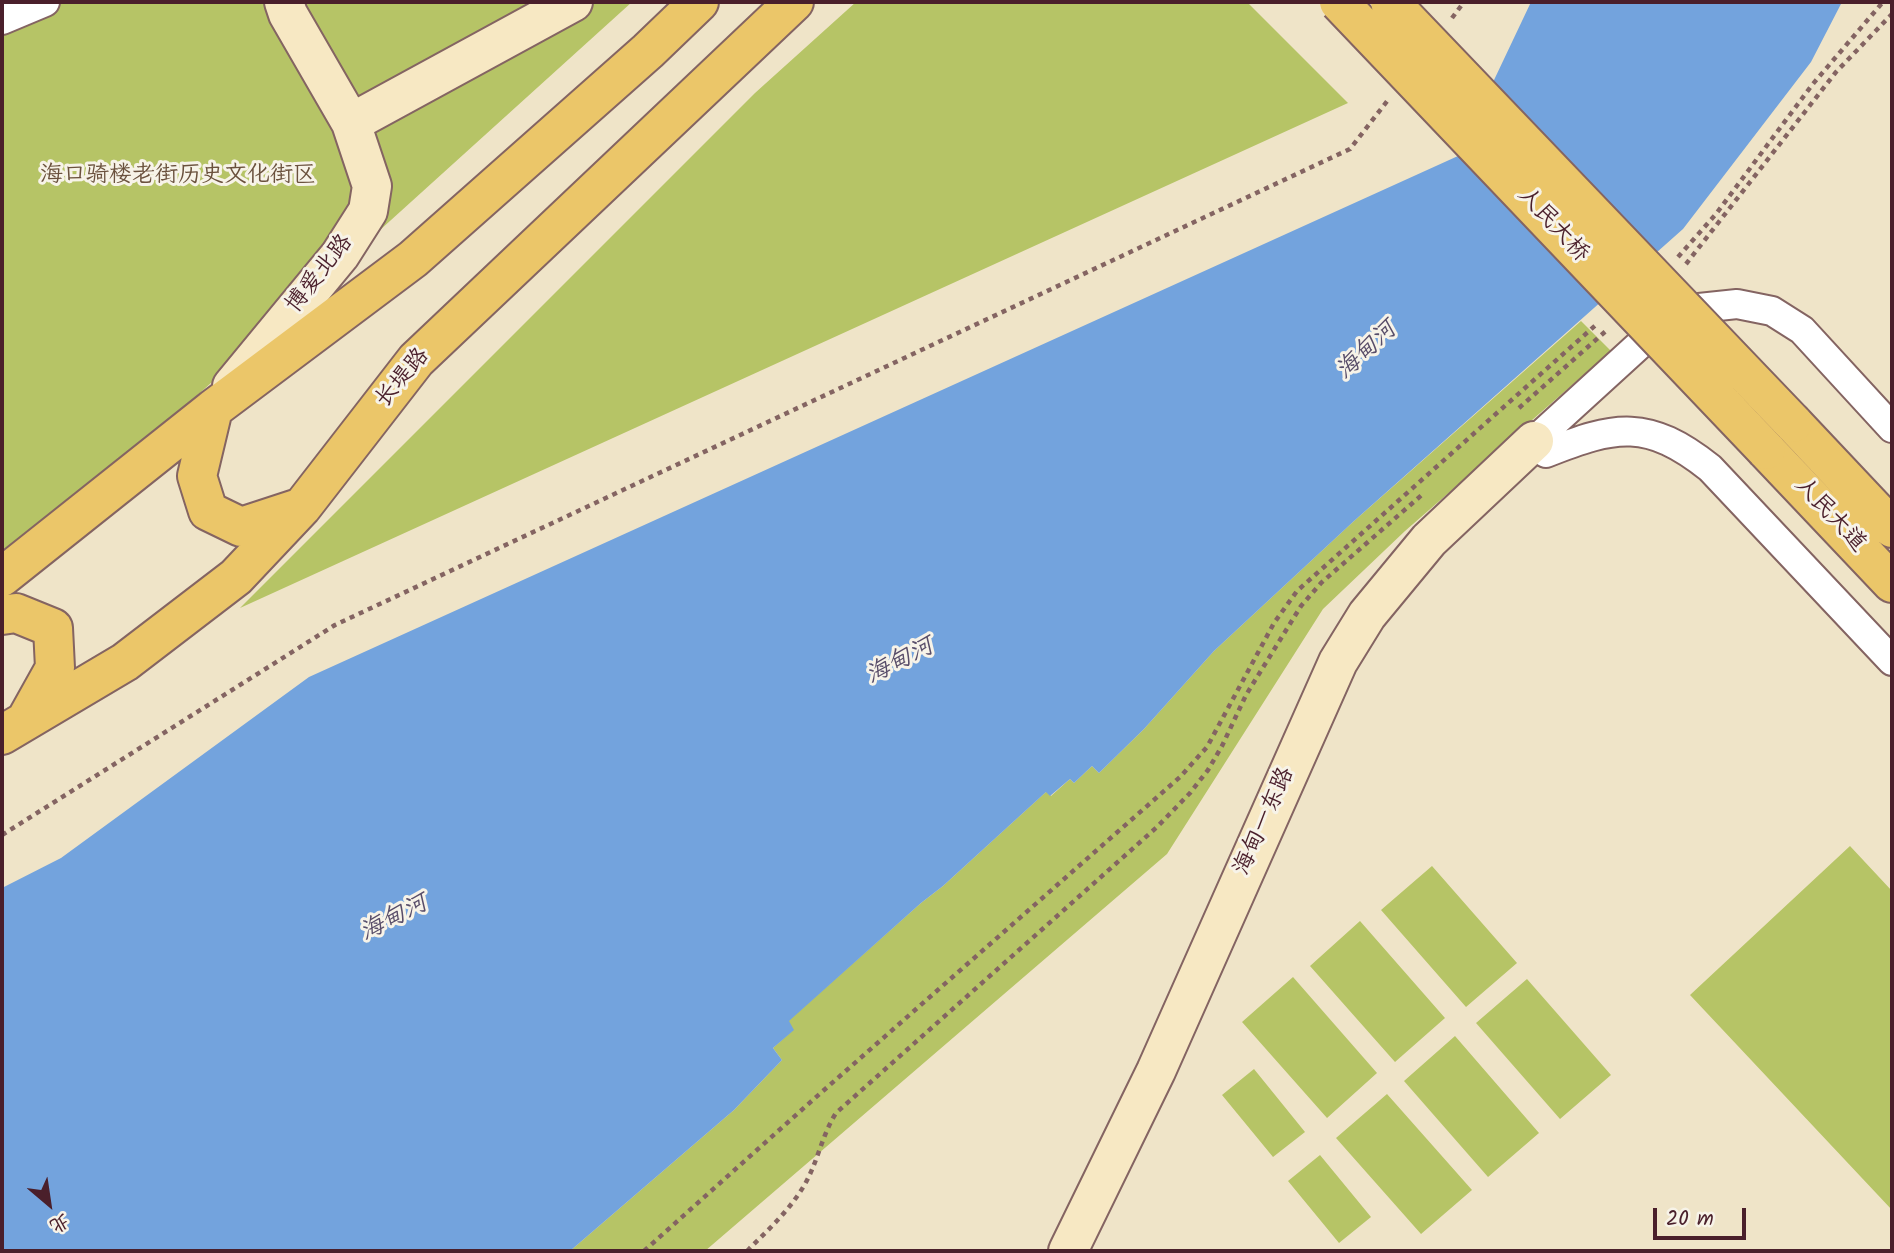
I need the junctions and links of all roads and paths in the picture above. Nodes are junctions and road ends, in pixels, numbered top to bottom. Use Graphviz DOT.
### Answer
graph roads {
  1 [pos="45,2"];
  2 [pos="284,2"];
  3 [pos="573,2"];
  4 [pos="699,2"];
  5 [pos="794,2"];
  6 [pos="1339,2"];
  7 [pos="1390,2"];
  8 [pos="1464,2"];
  9 [pos="1884,2"];
  10 [pos="1892,14"];
  11 [pos="2,20"];
  12 [pos="1448,23"];
  13 [pos="1391,97"];
  14 [pos="351,122"];
  15 [pos="1671,265"];
  16 [pos="1677,273"];
  17 [pos="1600,321"];
  18 [pos="1615,323"];
  19 [pos="1543,373"];
  20 [pos="1550,381"];
  21 [pos="213,409"];
  22 [pos="1793,423"];
  23 [pos="1892,428"];
  24 [pos="1530,437"];
  25 [pos="1766,450"];
  26 [pos="1431,487"];
  27 [pos="302,507"];
  28 [pos="1892,528"];
  29 [pos="2,577"];
  30 [pos="1892,583"];
  31 [pos="2,615"];
  32 [pos="1892,661"];
  33 [pos="13,728"];
  34 [pos="2,835"];
  35 [pos="644,1251"];
  36 [pos="747,1251"];
  37 [pos="1068,1251"];
  38 [pos="1086,1251"];
  1 -- 11 [label="street"];
  2 -- 14 [label="main road, 博爱北路"];
  3 -- 14 [label="main road"];
  4 -- 21 [label="main road"];
  5 -- 27 [label="main road, 长堤路"];
  6 -- 25 [label="main road, 人民大桥, bridge"];
  7 -- 22 [label="main road, 人民大桥, bridge"];
  8 -- 12 [label="path"];
  9 -- 15 [label="path"];
  10 -- 16 [label="path"];
  13 -- 34 [label="path"];
  14 -- 21 [label="main road, 博爱北路"];
  17 -- 19 [label="path"];
  18 -- 20 [label="path"];
  19 -- 20 [label="path"];
  19 -- 35 [label="path"];
  20 -- 24 [label="path"];
  21 -- 27 [label="main road"];
  21 -- 29 [label="main road"];
  22 -- 28 [label="main road, 人民大道"];
  23 -- 24 [label="street"];
  24 -- 32 [label="street"];
  24 -- 37 [label="main road, 海甸一东路"];
  24 -- 38 [label="main road, 海甸一东路"];
  25 -- 30 [label="main road, 人民大道"];
  26 -- 36 [label="path"];
  27 -- 33 [label="main road, 长堤路"];
  31 -- 33 [label="main road"];
}
